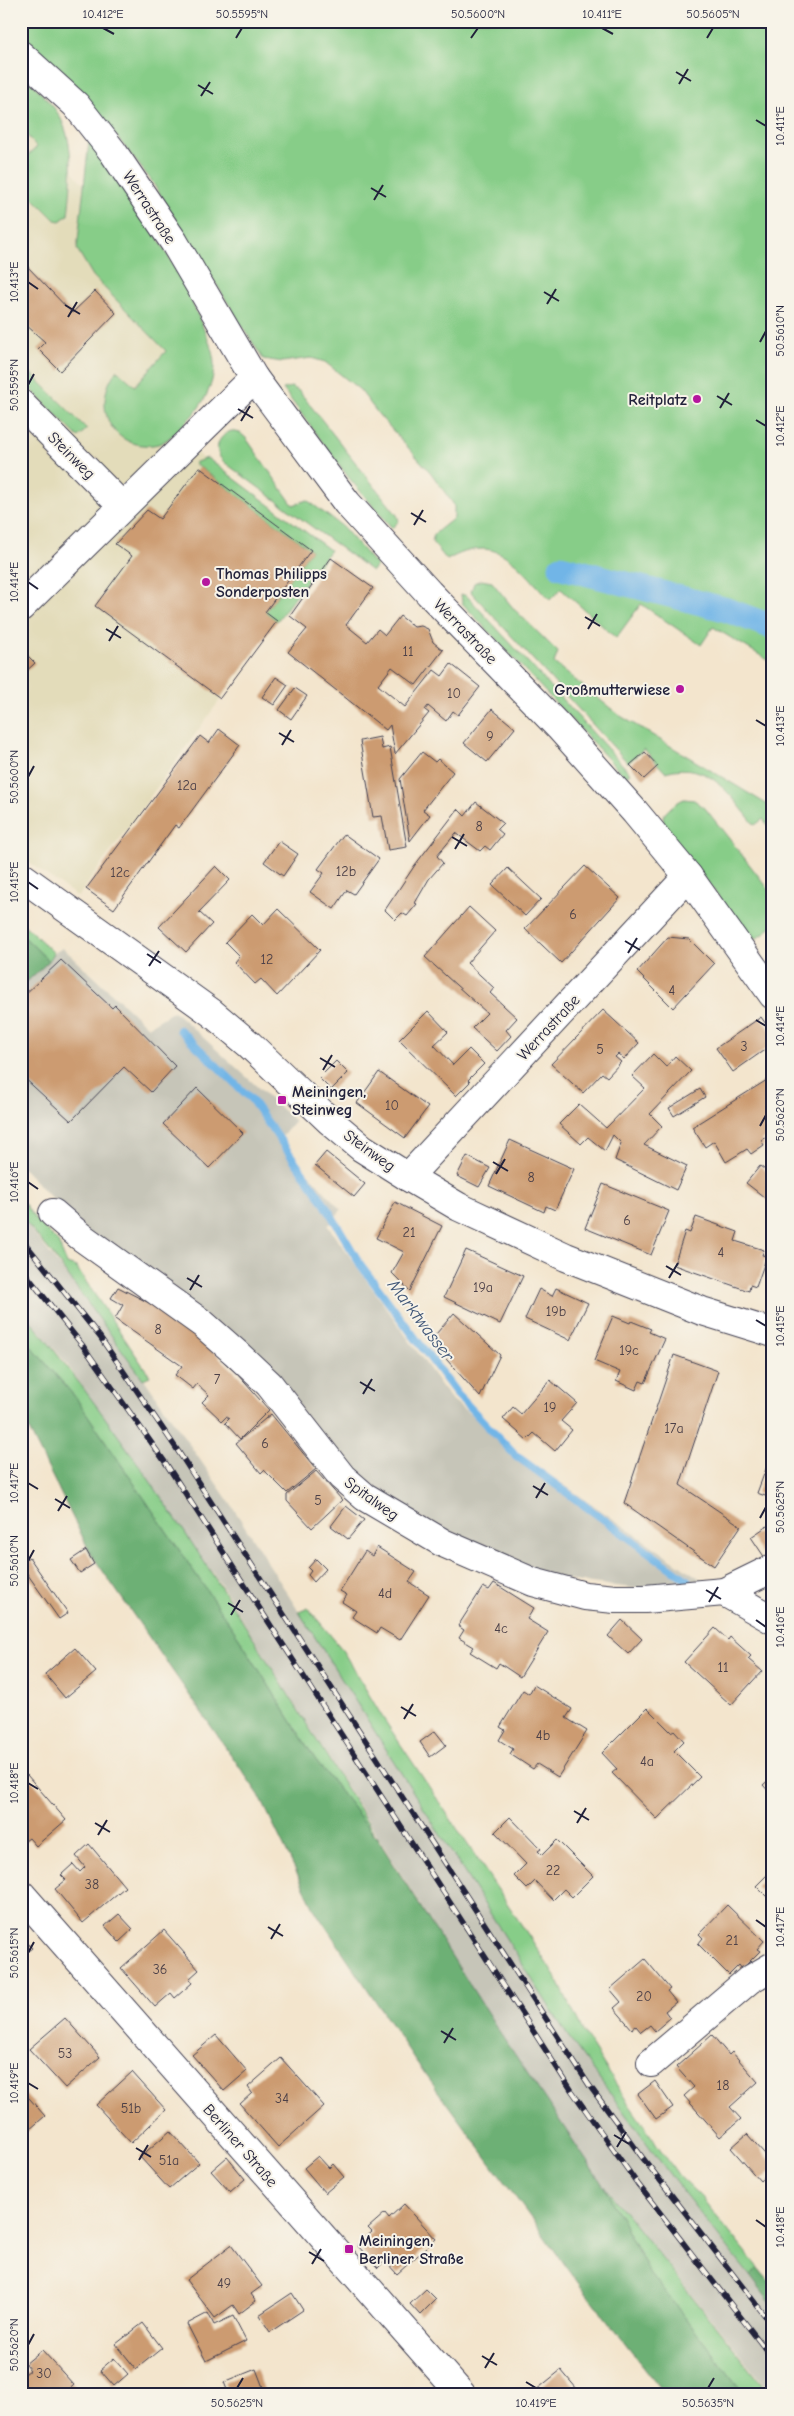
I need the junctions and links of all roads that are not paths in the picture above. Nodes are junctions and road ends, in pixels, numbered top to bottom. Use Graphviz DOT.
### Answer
graph roads {
  1 [pos="21,55"];
  2 [pos="254,378"];
  3 [pos="21,404"];
  4 [pos="122,506"];
  5 [pos="21,607"];
  6 [pos="21,876"];
  7 [pos="688,876"];
  8 [pos="773,995"];
  9 [pos="408,1177"];
  10 [pos="53,1214"];
  11 [pos="773,1333"];
  12 [pos="773,1568"];
  13 [pos="724,1592"];
  14 [pos="773,1620"];
  15 [pos="21,1894"];
  16 [pos="773,1966"];
  17 [pos="651,2064"];
  18 [pos="462,2395"];
  1 -- 2 [label="street, Werrastraße"];
  2 -- 4 [label="street"];
  2 -- 7 [label="street, Werrastraße"];
  3 -- 4 [label="street, Steinweg"];
  4 -- 5 [label="street"];
  6 -- 9 [label="street, Steinweg"];
  7 -- 8 [label="street, Werrastraße"];
  7 -- 9 [label="street, Werrastraße"];
  9 -- 11 [label="street, Steinweg"];
  10 -- 13 [label="street, Spitalweg"];
  12 -- 13 [label="street, Spitalweg"];
  13 -- 14 [label="street"];
  15 -- 18 [label="street, Berliner Straße"];
  16 -- 17 [label="street"];
}
